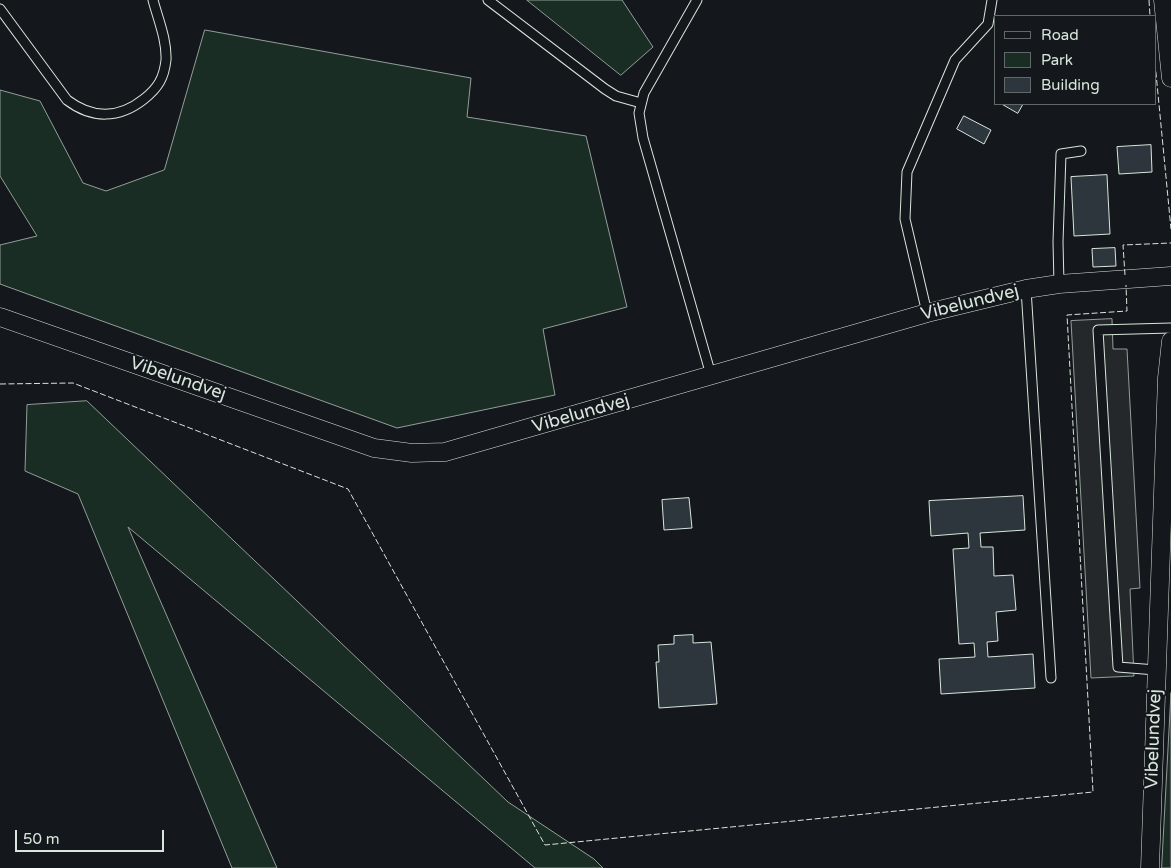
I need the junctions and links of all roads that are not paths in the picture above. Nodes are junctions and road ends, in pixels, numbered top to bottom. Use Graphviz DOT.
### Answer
graph roads {
  1 [pos="153,0"];
  2 [pos="488,0"];
  3 [pos="697,0"];
  4 [pos="992,0"];
  5 [pos="1163,0"];
  6 [pos="0,9"];
  7 [pos="1171,78"];
  8 [pos="641,103"];
  9 [pos="1081,151"];
  10 [pos="1171,276"];
  11 [pos="1060,284"];
  12 [pos="1026,289"];
  13 [pos="927,313"];
  14 [pos="0,318"];
  15 [pos="1171,328"];
  16 [pos="1171,341"];
  17 [pos="711,375"];
  18 [pos="1156,670"];
  19 [pos="1051,678"];
  20 [pos="1150,868"];
  1 -- 6 [label="lane"];
  2 -- 8 [label="lane"];
  3 -- 8 [label="lane"];
  4 -- 13 [label="lane"];
  5 -- 7 [label="street"];
  8 -- 17 [label="lane"];
  9 -- 11 [label="lane"];
  10 -- 11 [label="street, Vibelundvej"];
  11 -- 12 [label="street, Vibelundvej"];
  12 -- 13 [label="street, Vibelundvej"];
  12 -- 19 [label="lane"];
  13 -- 17 [label="street, Vibelundvej"];
  14 -- 17 [label="street, Vibelundvej"];
  15 -- 18 [label="lane"];
  16 -- 18 [label="street, Vibelundvej"];
  18 -- 20 [label="street, Vibelundvej"];
}
